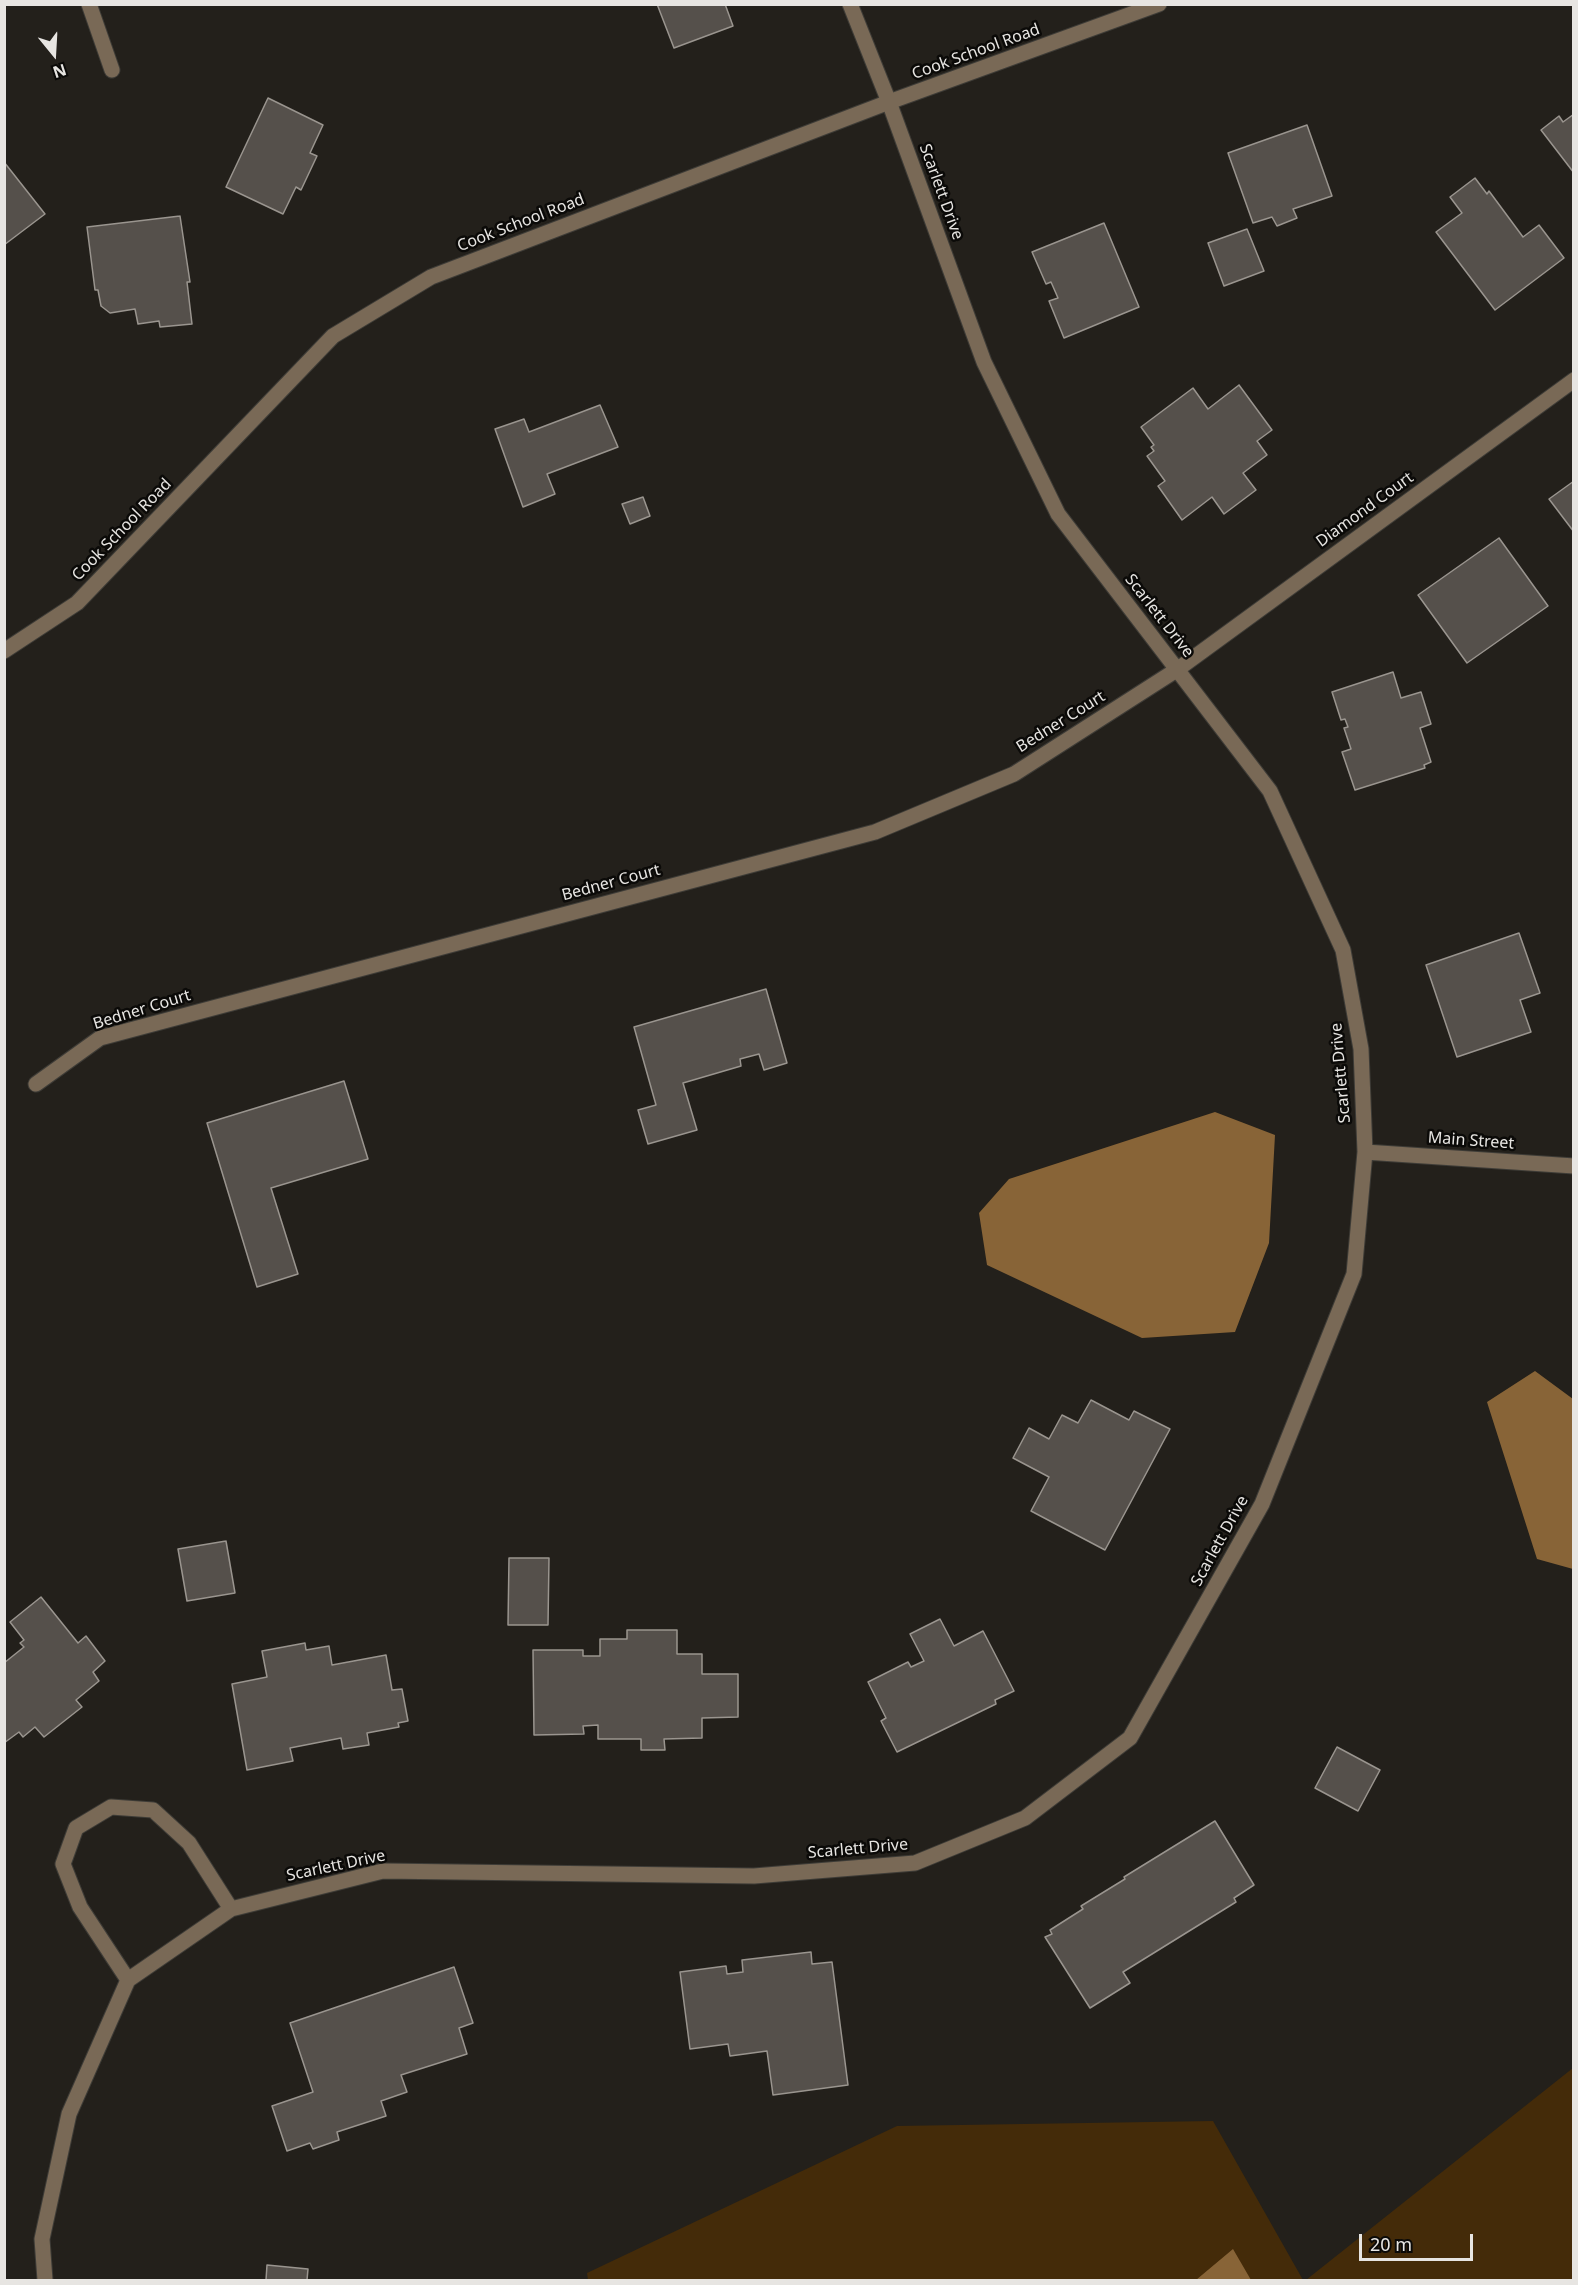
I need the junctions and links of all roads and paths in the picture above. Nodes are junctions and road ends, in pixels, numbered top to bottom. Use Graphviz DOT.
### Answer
graph roads {
  1 [pos="88,4"];
  2 [pos="850,4"];
  3 [pos="1159,4"];
  4 [pos="112,70"];
  5 [pos="888,102"];
  6 [pos="1574,380"];
  7 [pos="4,651"];
  8 [pos="1178,669"];
  9 [pos="36,1084"];
  10 [pos="1365,1152"];
  11 [pos="1574,1166"];
  12 [pos="231,1909"];
  13 [pos="129,1980"];
  14 [pos="45,2280"];
  1 -- 4 [label="street"];
  2 -- 5 [label="street, Scarlett Drive"];
  3 -- 5 [label="street, Cook School Road"];
  5 -- 7 [label="street, Cook School Road"];
  5 -- 8 [label="street, Scarlett Drive"];
  6 -- 8 [label="street, Diamond Court"];
  8 -- 9 [label="street, Bedner Court"];
  8 -- 10 [label="street, Scarlett Drive"];
  10 -- 11 [label="street, Main Street"];
  10 -- 12 [label="street, Scarlett Drive"];
  12 -- 13 [label="street, Scarlett Drive"];
  12 -- 13 [label="street"];
  13 -- 14 [label="street"];
}
